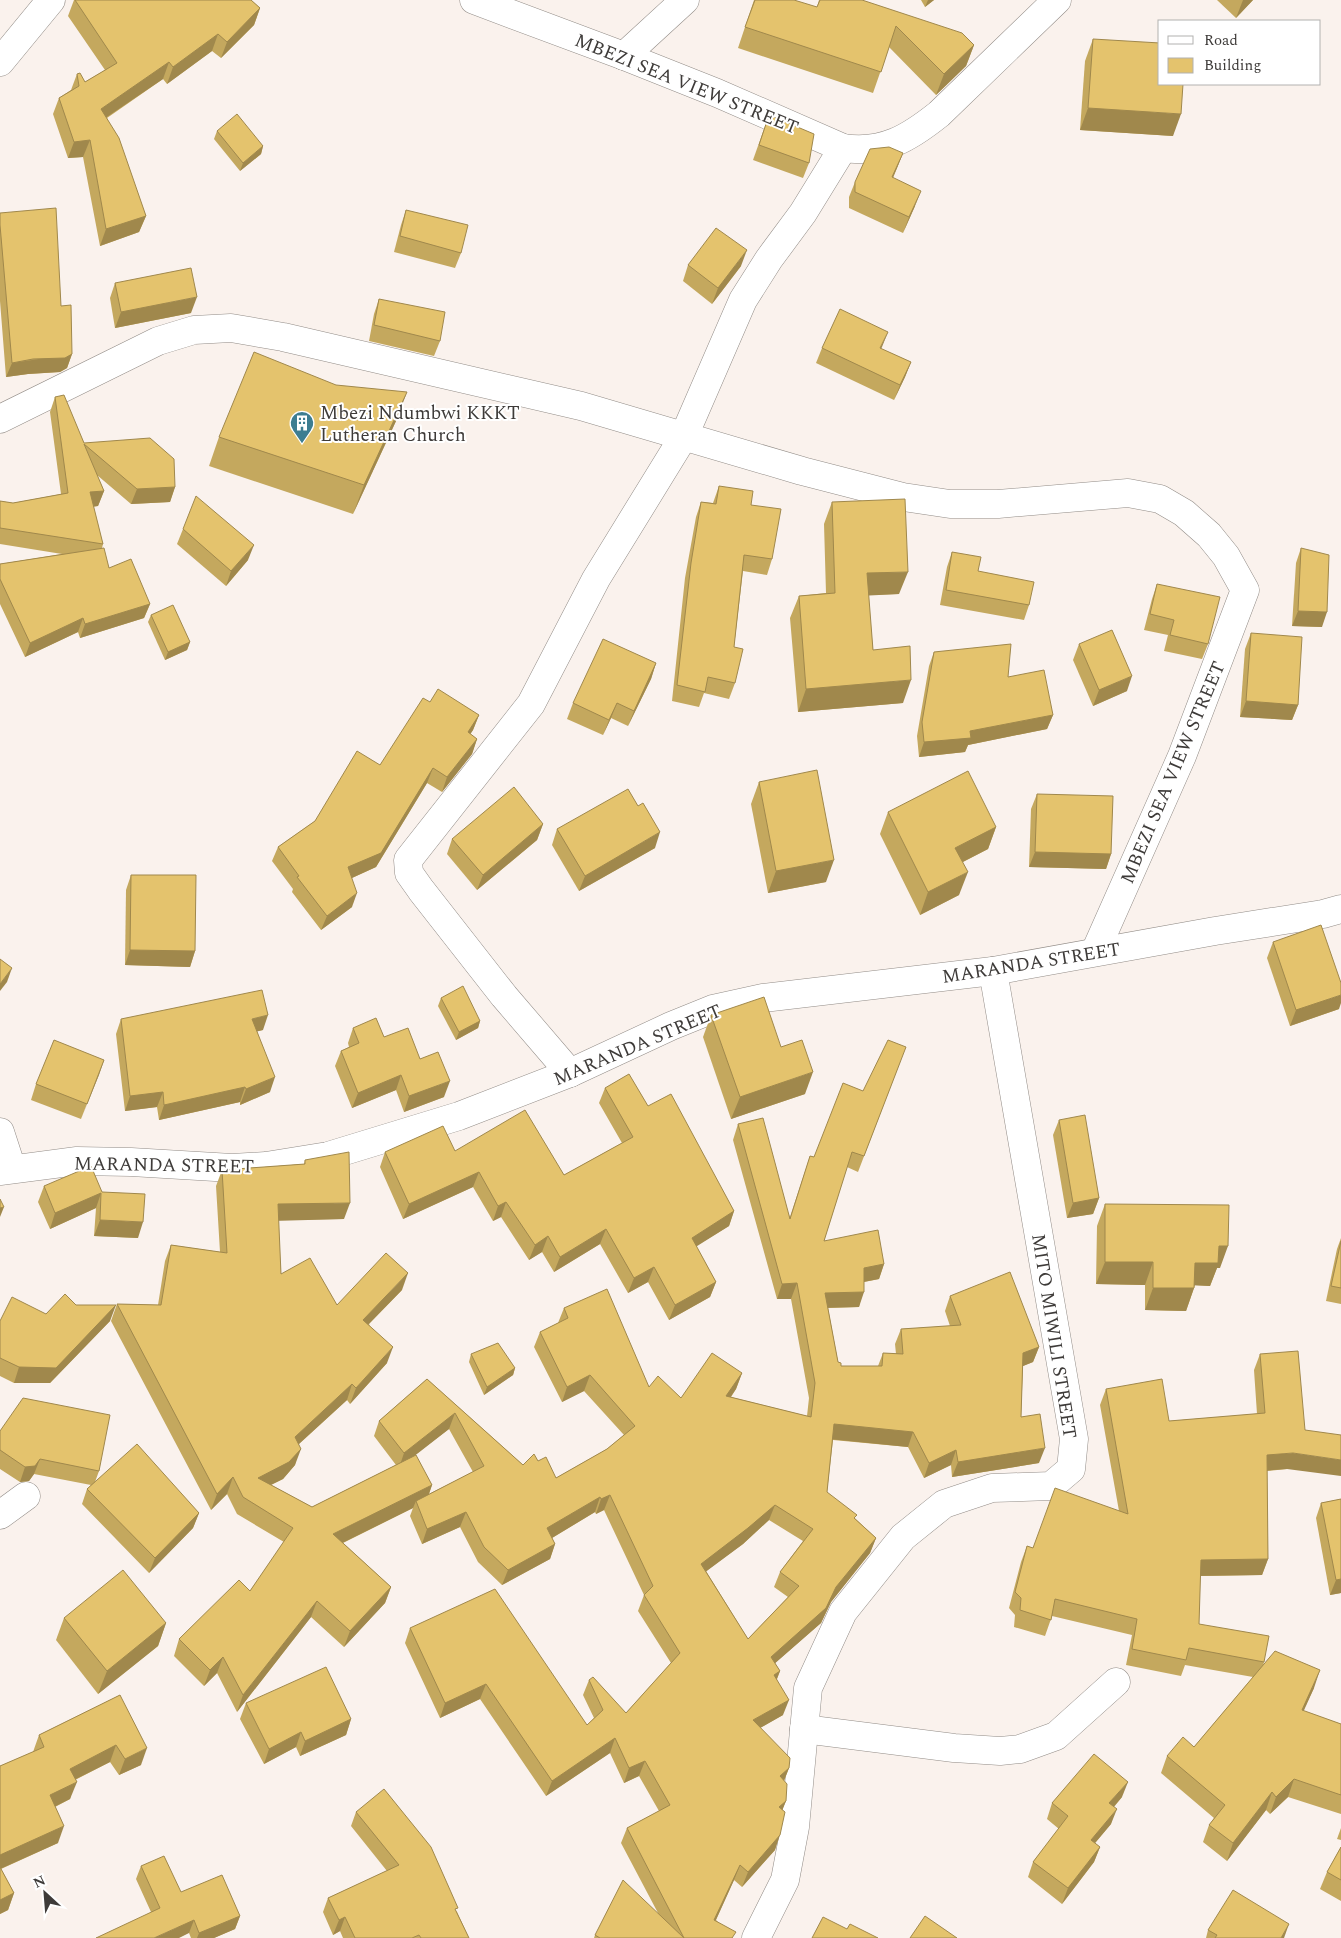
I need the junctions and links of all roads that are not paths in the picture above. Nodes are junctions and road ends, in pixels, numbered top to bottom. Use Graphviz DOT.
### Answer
graph roads {
  1 [pos="51,0"];
  2 [pos="474,0"];
  3 [pos="685,0"];
  4 [pos="1057,0"];
  5 [pos="624,56"];
  6 [pos="0,62"];
  7 [pos="842,148"];
  8 [pos="0,419"];
  9 [pos="684,436"];
  10 [pos="1341,909"];
  11 [pos="1095,952"];
  12 [pos="993,971"];
  13 [pos="570,1073"];
  14 [pos="0,1132"];
  15 [pos="6,1170"];
  16 [pos="26,1496"];
  17 [pos="0,1515"];
  18 [pos="1116,1682"];
  19 [pos="804,1730"];
  20 [pos="756,1938"];
  1 -- 6 [label="street"];
  2 -- 5 [label="street, MBEZI SEA VIEW STREET"];
  3 -- 5 [label="street"];
  4 -- 7 [label="street, MBEZI SEA VIEW STREET"];
  5 -- 7 [label="street, MBEZI SEA VIEW STREET"];
  7 -- 9 [label="street"];
  8 -- 9 [label="street"];
  9 -- 11 [label="street, MBEZI SEA VIEW STREET"];
  9 -- 13 [label="street"];
  10 -- 11 [label="street, MARANDA STREET"];
  11 -- 12 [label="street, MARANDA STREET"];
  12 -- 13 [label="street, MARANDA STREET"];
  12 -- 19 [label="street, MITO MIWILI STREET"];
  13 -- 15 [label="street, MARANDA STREET"];
  14 -- 15 [label="street"];
  16 -- 17 [label="street"];
  18 -- 19 [label="street"];
  19 -- 20 [label="street, MITO MIWILI STREET"];
}
